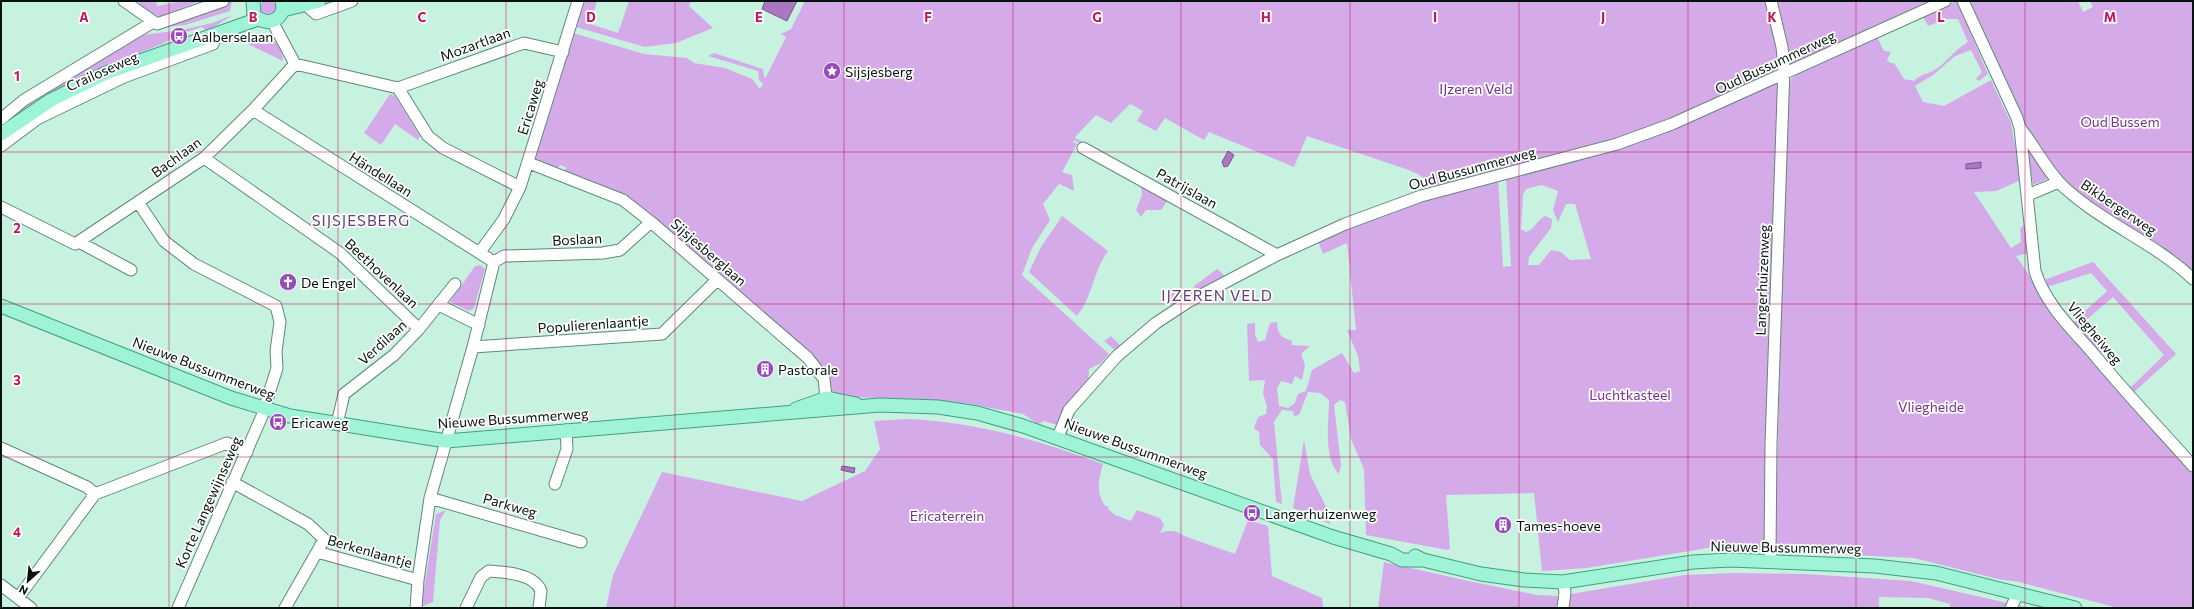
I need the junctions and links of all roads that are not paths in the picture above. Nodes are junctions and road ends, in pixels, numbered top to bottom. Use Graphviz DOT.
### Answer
graph roads {
  1 [pos="223,1"];
  2 [pos="352,1"];
  3 [pos="578,1"];
  4 [pos="1771,1"];
  5 [pos="1945,1"];
  6 [pos="1963,1"];
  7 [pos="128,2"];
  8 [pos="310,2"];
  9 [pos="283,4"];
  10 [pos="253,6"];
  11 [pos="272,21"];
  12 [pos="153,22"];
  13 [pos="217,33"];
  14 [pos="563,52"];
  15 [pos="295,64"];
  16 [pos="1784,75"];
  17 [pos="398,88"];
  18 [pos="253,110"];
  19 [pos="1,119"];
  20 [pos="2020,128"];
  21 [pos="1,134"];
  22 [pos="1,146"];
  23 [pos="1083,148"];
  24 [pos="204,158"];
  25 [pos="529,163"];
  26 [pos="2059,182"];
  27 [pos="520,188"];
  28 [pos="2028,195"];
  29 [pos="138,202"];
  30 [pos="1,207"];
  31 [pos="651,222"];
  32 [pos="79,242"];
  33 [pos="480,252"];
  34 [pos="1277,255"];
  35 [pos="494,262"];
  36 [pos="131,270"];
  37 [pos="2193,279"];
  38 [pos="717,280"];
  39 [pos="455,284"];
  40 [pos="439,305"];
  41 [pos="1,306"];
  42 [pos="479,325"];
  43 [pos="420,329"];
  44 [pos="473,347"];
  45 [pos="827,403"];
  46 [pos="264,408"];
  47 [pos="337,424"];
  48 [pos="566,430"];
  49 [pos="1058,437"];
  50 [pos="446,441"];
  51 [pos="1,448"];
  52 [pos="246,452"];
  53 [pos="2193,466"];
  54 [pos="232,482"];
  55 [pos="555,484"];
  56 [pos="95,494"];
  57 [pos="430,498"];
  58 [pos="581,542"];
  59 [pos="316,552"];
  60 [pos="1772,560"];
  61 [pos="418,580"];
  62 [pos="1563,582"];
  63 [pos="1,585"];
  64 [pos="2018,593"];
  65 [pos="18,598"];
  66 [pos="31,608"];
  67 [pos="178,608"];
  68 [pos="285,608"];
  69 [pos="416,608"];
  70 [pos="466,608"];
  71 [pos="539,608"];
  72 [pos="1563,608"];
  73 [pos="2011,608"];
  74 [pos="2075,608"];
  1 -- 12 [label="street"];
  2 -- 8 [label="street"];
  3 -- 14 [label="street, Ericaweg"];
  4 -- 16 [label="street, Langerhuizenweg"];
  5 -- 16 [label="street, Oud Bussummerweg"];
  6 -- 20 [label="street, Bikbergerweg"];
  7 -- 12 [label="street"];
  8 -- 9 [label="main road"];
  9 -- 11 [label="main road"];
  10 -- 11 [label="main road"];
  10 -- 13 [label="main road, Crailoseweg"];
  11 -- 15 [label="street"];
  12 -- 19 [label="street, Crailoseweg"];
  13 -- 21 [label="main road, Crailoseweg"];
  13 -- 22 [label="street, Crailoseweg"];
  14 -- 17 [label="street, Mozartlaan"];
  14 -- 25 [label="street, Ericaweg"];
  15 -- 17 [label="street"];
  15 -- 18 [label="street, Bachlaan"];
  16 -- 34 [label="street, Oud Bussummerweg"];
  16 -- 60 [label="street, Langerhuizenweg"];
  17 -- 27 [label="street"];
  18 -- 24 [label="street, Bachlaan"];
  18 -- 33 [label="street, Händellaan"];
  20 -- 26 [label="street, Bikbergerweg"];
  20 -- 28 [label="street, Vliegheiweg"];
  23 -- 34 [label="street, Patrijslaan"];
  24 -- 29 [label="street, Bachlaan"];
  24 -- 43 [label="street, Beethovenlaan"];
  25 -- 27 [label="street, Ericaweg"];
  25 -- 31 [label="street, Sijsjesberglaan"];
  26 -- 28 [label="street"];
  26 -- 37 [label="street, Bikbergerweg"];
  27 -- 33 [label="street, Ericaweg"];
  28 -- 53 [label="street, Vliegheiweg"];
  29 -- 32 [label="street, Bachlaan"];
  29 -- 46 [label="street, Korte Langewijnseweg"];
  30 -- 32 [label="street"];
  31 -- 35 [label="street, Boslaan"];
  31 -- 38 [label="street, Sijsjesberglaan"];
  32 -- 36 [label="street"];
  33 -- 35 [label="street, Händellaan"];
  34 -- 49 [label="street, Oud Bussummerweg"];
  35 -- 42 [label="street"];
  38 -- 44 [label="street, Populierenlaantje"];
  38 -- 45 [label="street, Sijsjesberglaan"];
  39 -- 40 [label="street, Verdilaan"];
  40 -- 42 [label="street, Beethovenlaan"];
  40 -- 43 [label="street, Verdilaan"];
  41 -- 46 [label="main road, Nieuwe Bussummerweg"];
  42 -- 44 [label="street"];
  43 -- 47 [label="street, Verdilaan"];
  44 -- 50 [label="street"];
  45 -- 48 [label="main road, Nieuwe Bussummerweg"];
  45 -- 49 [label="main road, Nieuwe Bussummerweg"];
  46 -- 47 [label="main road, Nieuwe Bussummerweg"];
  46 -- 52 [label="street, Korte Langewijnseweg"];
  47 -- 50 [label="main road, Nieuwe Bussummerweg"];
  48 -- 50 [label="main road, Nieuwe Bussummerweg"];
  48 -- 55 [label="street"];
  49 -- 62 [label="main road, Nieuwe Bussummerweg"];
  50 -- 57 [label="street"];
  51 -- 56 [label="street"];
  52 -- 54 [label="street, Korte Langewijnseweg"];
  52 -- 56 [label="street"];
  54 -- 59 [label="street, Berkenlaantje"];
  54 -- 67 [label="street, Korte Langewijnseweg"];
  56 -- 65 [label="street"];
  57 -- 58 [label="street, Parkweg"];
  57 -- 61 [label="street"];
  59 -- 61 [label="street, Berkenlaantje"];
  59 -- 68 [label="street"];
  60 -- 62 [label="main road, Nieuwe Bussummerweg"];
  60 -- 64 [label="main road, Nieuwe Bussummerweg"];
  61 -- 69 [label="street"];
  62 -- 72 [label="street"];
  63 -- 65 [label="street"];
  64 -- 73 [label="street"];
  64 -- 74 [label="main road, Nieuwe Bussummerweg"];
  65 -- 66 [label="street"];
  70 -- 71 [label="street"];
}
